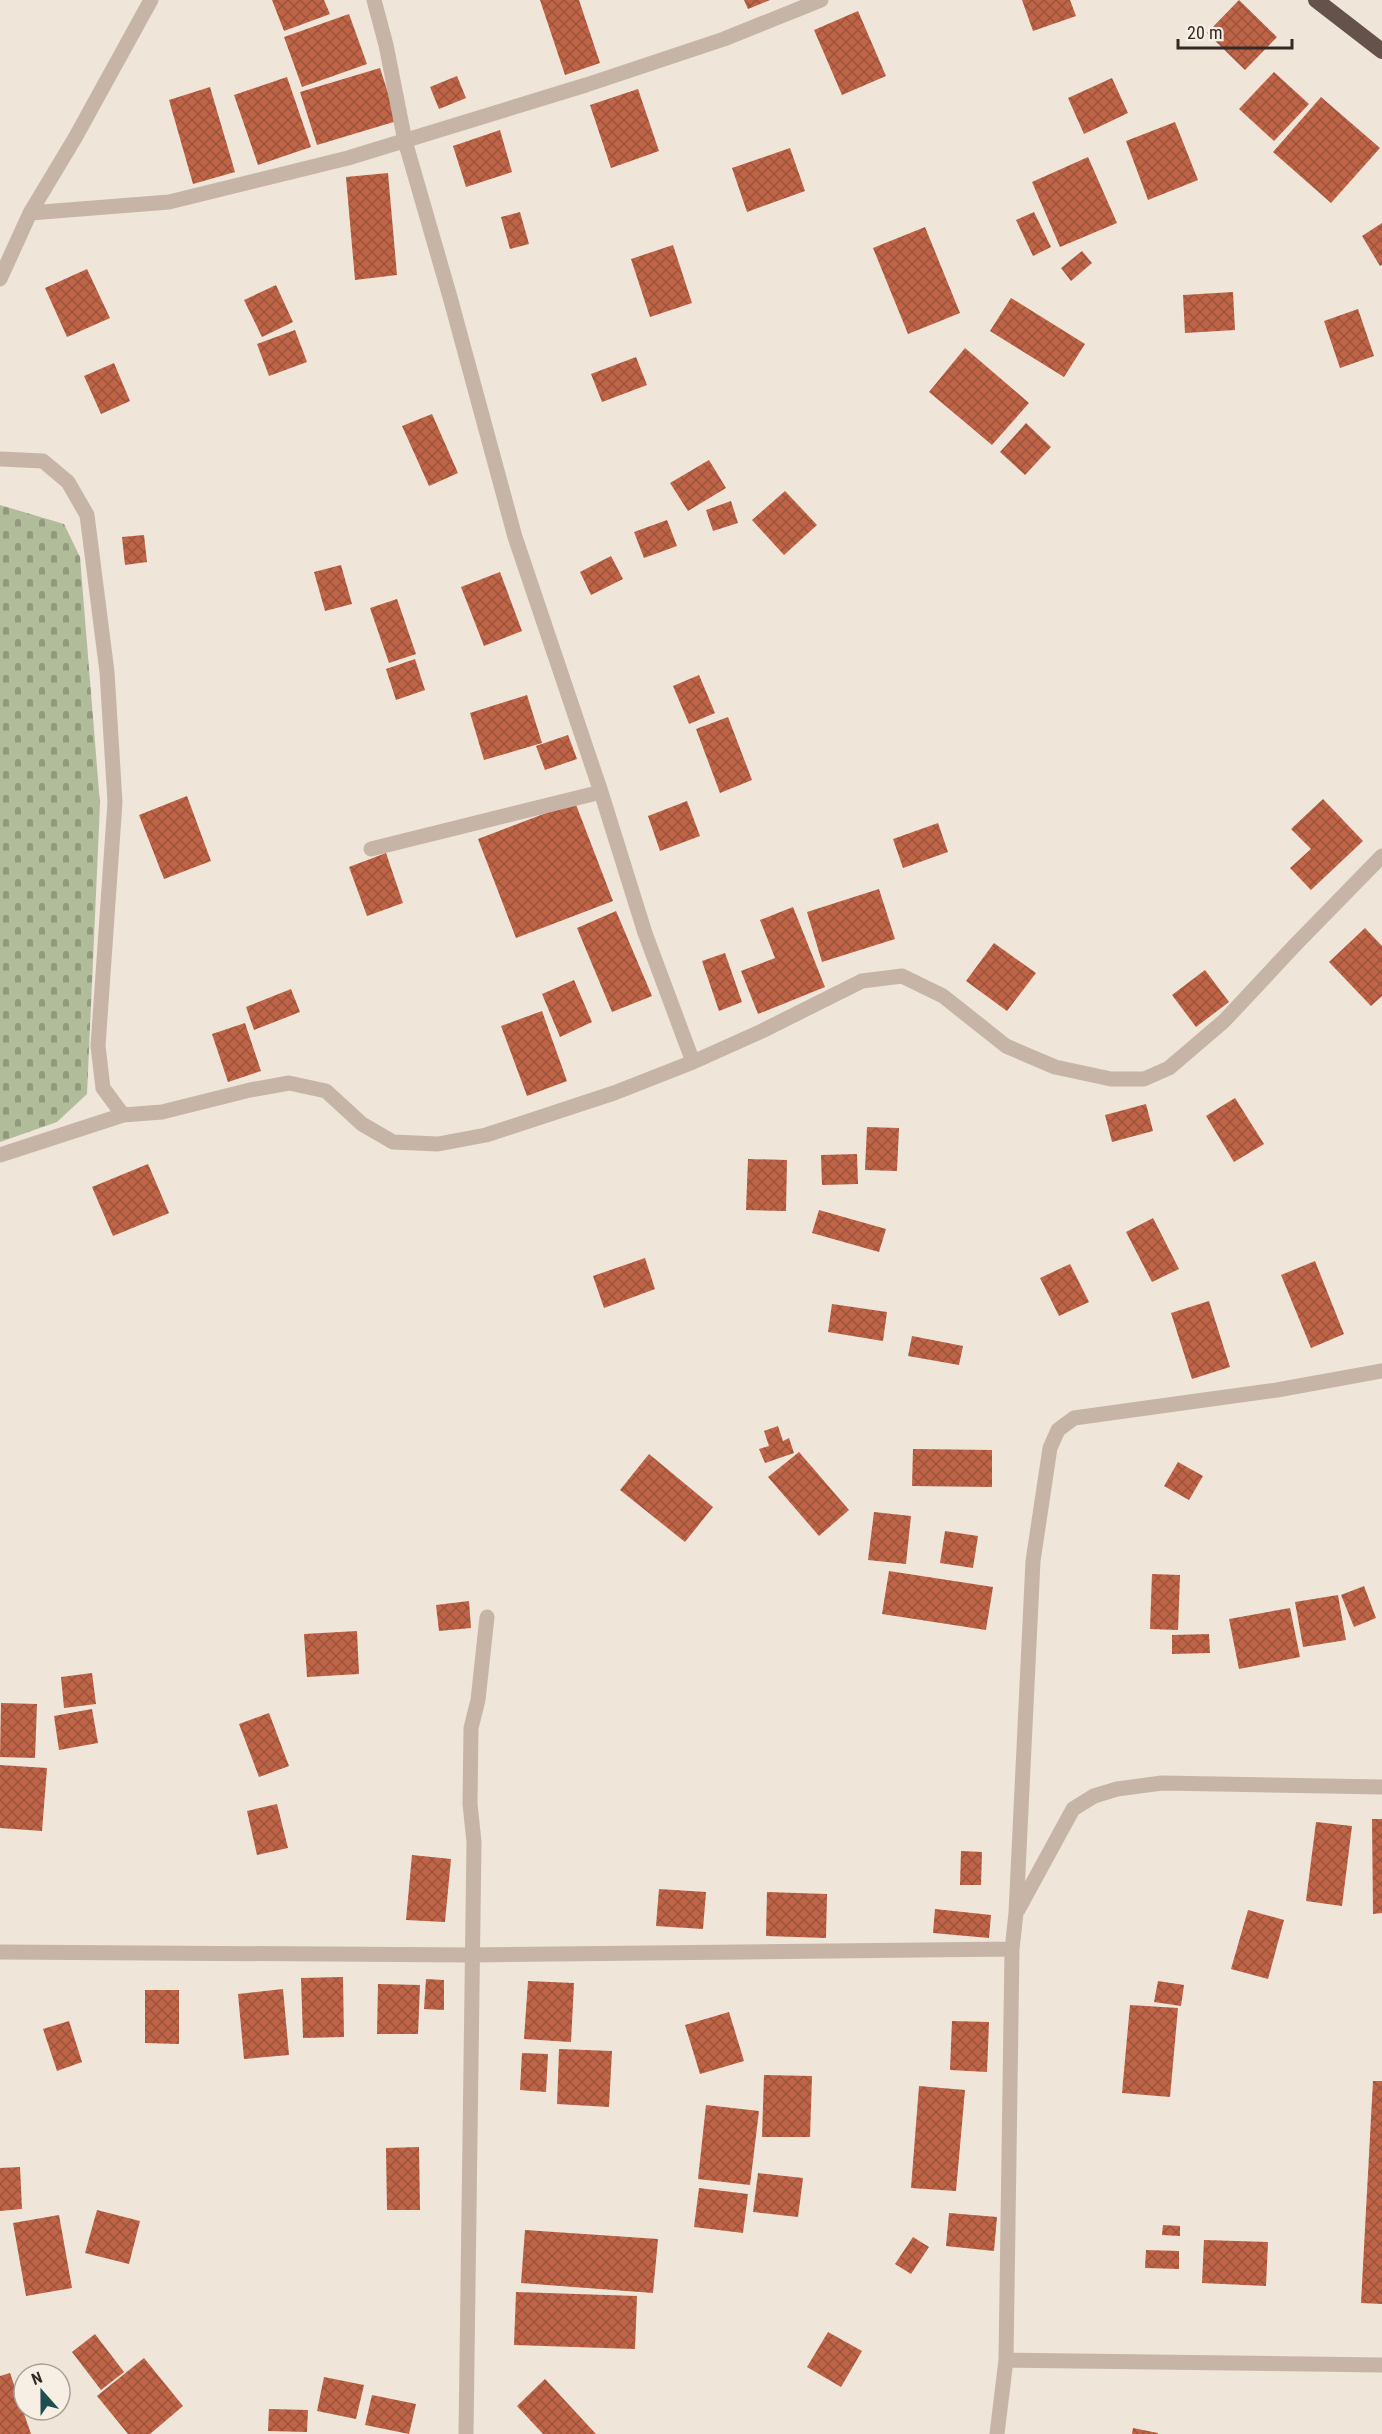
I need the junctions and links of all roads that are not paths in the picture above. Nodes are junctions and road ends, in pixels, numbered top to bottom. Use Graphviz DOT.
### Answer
graph roads {
  1 [pos="151,0"];
  2 [pos="374,0"];
  3 [pos="821,0"];
  4 [pos="1316,0"];
  5 [pos="1382,51"];
  6 [pos="405,141"];
  7 [pos="30,213"];
  8 [pos="0,279"];
  9 [pos="0,459"];
  10 [pos="601,792"];
  11 [pos="371,849"];
  12 [pos="1382,856"];
  13 [pos="693,1062"];
  14 [pos="123,1115"];
  15 [pos="0,1155"];
  16 [pos="1382,1371"];
  17 [pos="487,1617"];
  18 [pos="1382,1787"];
  19 [pos="1016,1913"];
  20 [pos="1012,1949"];
  21 [pos="0,1952"];
  22 [pos="471,1955"];
  23 [pos="1006,2360"];
  24 [pos="1382,2366"];
  25 [pos="466,2434"];
  26 [pos="997,2434"];
  1 -- 7 [label="street"];
  2 -- 6 [label="street"];
  3 -- 6 [label="street"];
  4 -- 5 [label="highway"];
  6 -- 7 [label="street"];
  6 -- 10 [label="street"];
  7 -- 8 [label="street"];
  9 -- 14 [label="street"];
  10 -- 11 [label="street"];
  10 -- 13 [label="street"];
  12 -- 13 [label="street"];
  13 -- 14 [label="street"];
  14 -- 15 [label="street"];
  16 -- 19 [label="street"];
  17 -- 22 [label="street"];
  18 -- 19 [label="street"];
  19 -- 20 [label="street"];
  20 -- 22 [label="street"];
  20 -- 23 [label="street"];
  21 -- 22 [label="street"];
  22 -- 25 [label="street"];
  23 -- 24 [label="street"];
  23 -- 26 [label="street"];
}
